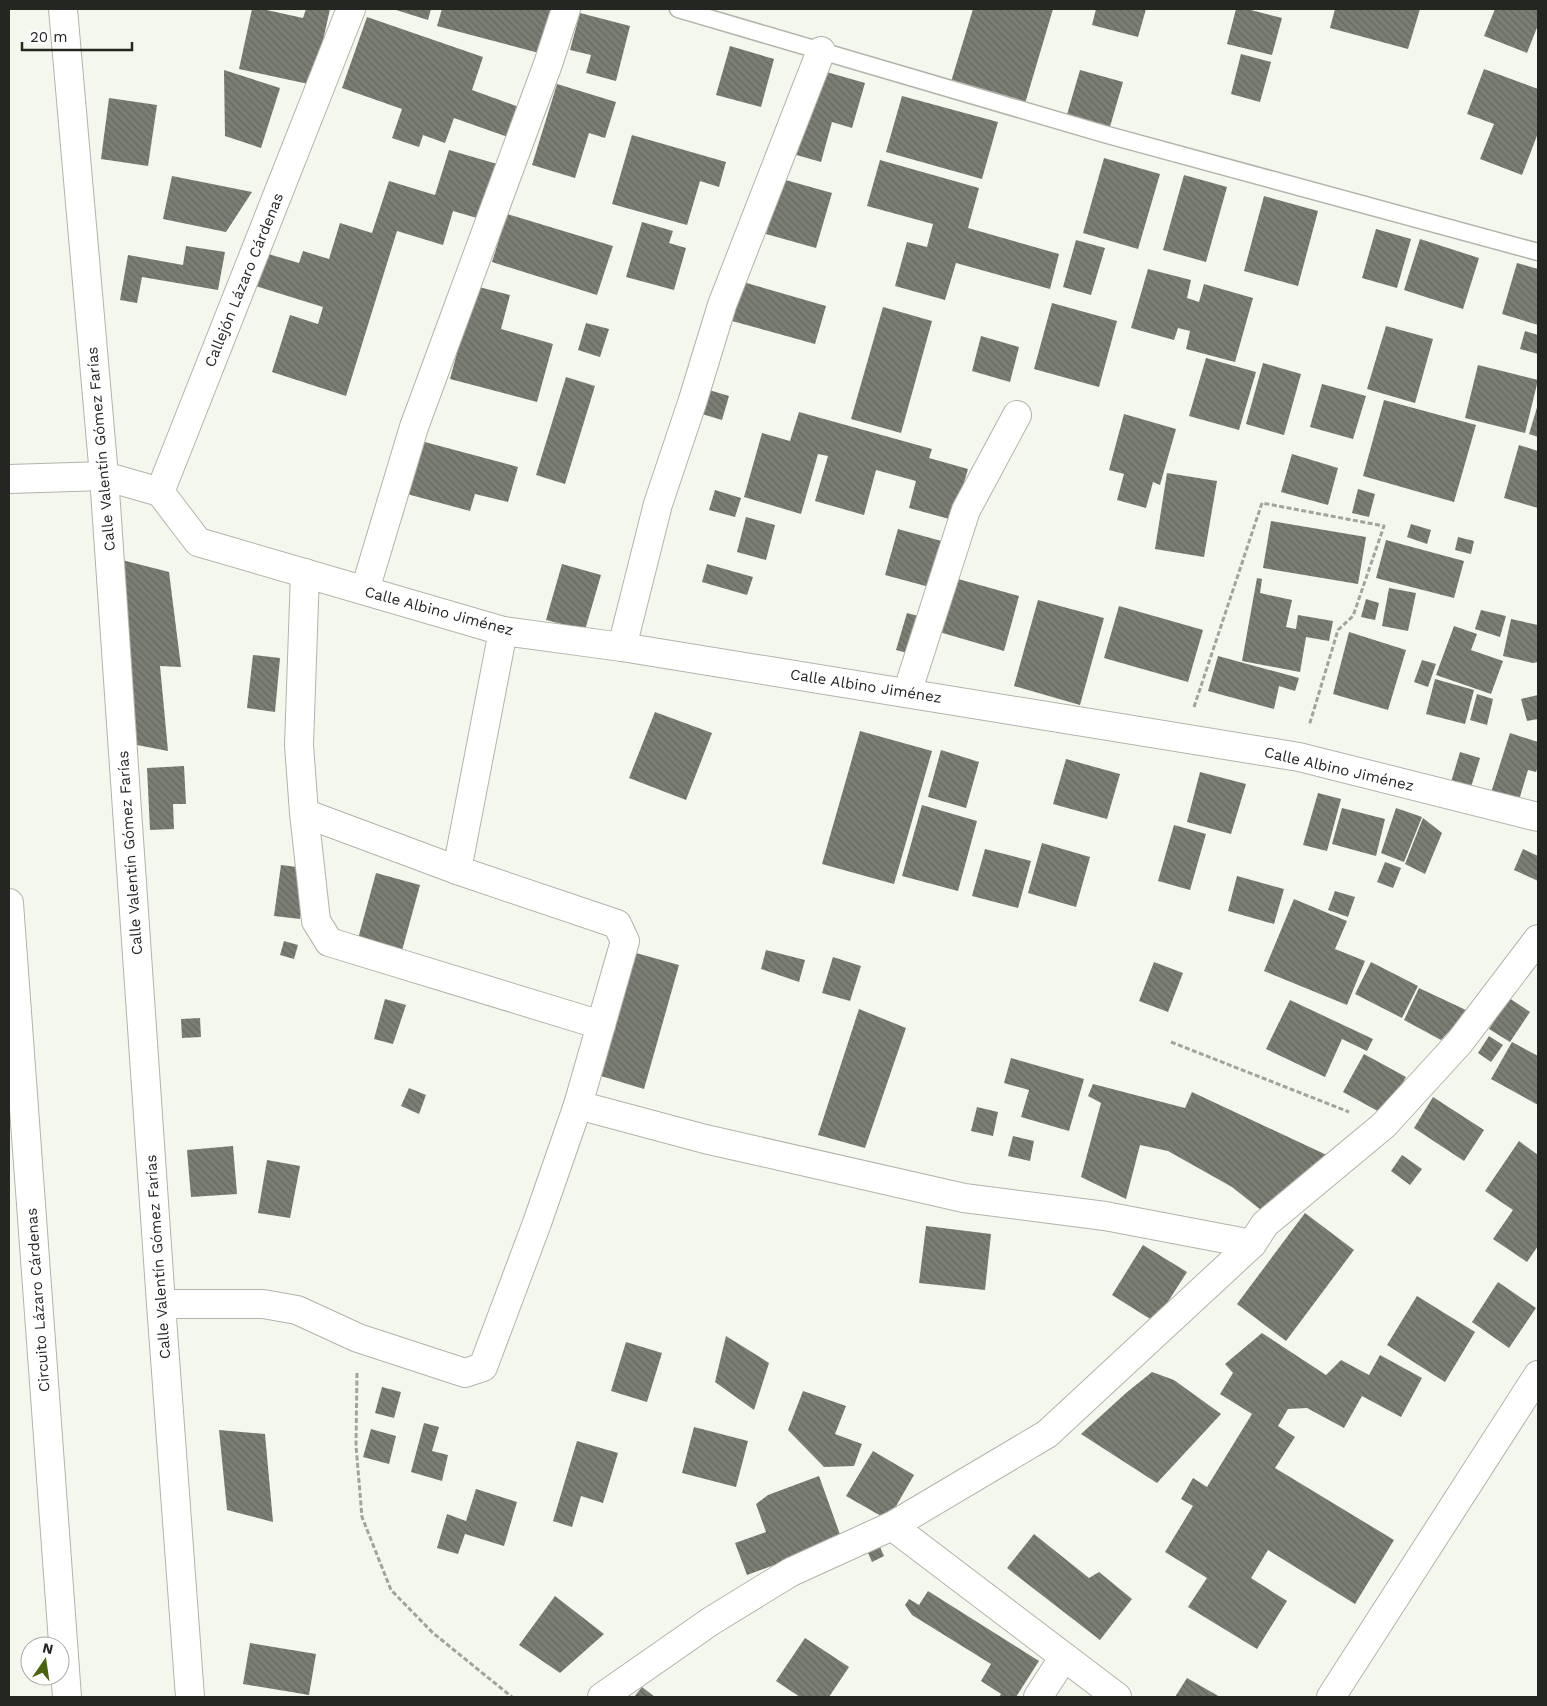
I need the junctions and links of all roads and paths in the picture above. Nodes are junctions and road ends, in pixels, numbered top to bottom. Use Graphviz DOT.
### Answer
graph roads {
  1 [pos="63,9"];
  2 [pos="351,9"];
  3 [pos="566,9"];
  4 [pos="678,9"];
  5 [pos="821,52"];
  6 [pos="1538,252"];
  7 [pos="1017,415"];
  8 [pos="104,476"];
  9 [pos="9,479"];
  10 [pos="160,492"];
  11 [pos="305,573"];
  12 [pos="365,590"];
  13 [pos="503,631"];
  14 [pos="622,647"];
  15 [pos="907,693"];
  16 [pos="1184,739"];
  17 [pos="1300,757"];
  18 [pos="304,813"];
  19 [pos="1538,817"];
  20 [pos="456,870"];
  21 [pos="9,903"];
  22 [pos="1538,939"];
  23 [pos="601,1025"];
  24 [pos="1171,1042"];
  25 [pos="578,1105"];
  26 [pos="1384,1125"];
  27 [pos="1252,1244"];
  28 [pos="161,1304"];
  29 [pos="358,1338"];
  30 [pos="1538,1375"];
  31 [pos="892,1526"];
  32 [pos="1064,1657"];
  33 [pos="67,1697"];
  34 [pos="190,1697"];
  35 [pos="512,1697"];
  36 [pos="602,1697"];
  37 [pos="1038,1697"];
  38 [pos="1117,1697"];
  39 [pos="1330,1697"];
  1 -- 8 [label="street, Calle Valentín Gómez Farías"];
  2 -- 10 [label="street, Callejón Lázaro Cárdenas"];
  3 -- 12 [label="street"];
  4 -- 5 [label="lane"];
  5 -- 6 [label="lane"];
  5 -- 14 [label="street"];
  7 -- 15 [label="street"];
  8 -- 9 [label="street"];
  8 -- 10 [label="street"];
  8 -- 28 [label="street, Calle Valentín Gómez Farías"];
  10 -- 11 [label="street, Calle Albino Jiménez"];
  11 -- 12 [label="street, Calle Albino Jiménez"];
  11 -- 18 [label="street"];
  12 -- 13 [label="street, Calle Albino Jiménez"];
  13 -- 14 [label="street, Calle Albino Jiménez"];
  13 -- 20 [label="street"];
  14 -- 15 [label="street, Calle Albino Jiménez"];
  15 -- 16 [label="street, Calle Albino Jiménez"];
  16 -- 17 [label="street, Calle Albino Jiménez"];
  16 -- 17 [label="path"];
  17 -- 19 [label="street, Calle Albino Jiménez"];
  18 -- 20 [label="street"];
  18 -- 23 [label="street"];
  20 -- 23 [label="street"];
  21 -- 33 [label="street, Circuito Lázaro Cárdenas"];
  22 -- 26 [label="street"];
  23 -- 25 [label="street"];
  24 -- 26 [label="path"];
  25 -- 27 [label="street"];
  25 -- 29 [label="street"];
  26 -- 27 [label="street"];
  27 -- 31 [label="street"];
  28 -- 29 [label="street"];
  28 -- 34 [label="street, Calle Valentín Gómez Farías"];
  29 -- 35 [label="path"];
  30 -- 39 [label="street"];
  31 -- 32 [label="street"];
  31 -- 36 [label="street"];
  32 -- 37 [label="street"];
  32 -- 38 [label="street"];
}
